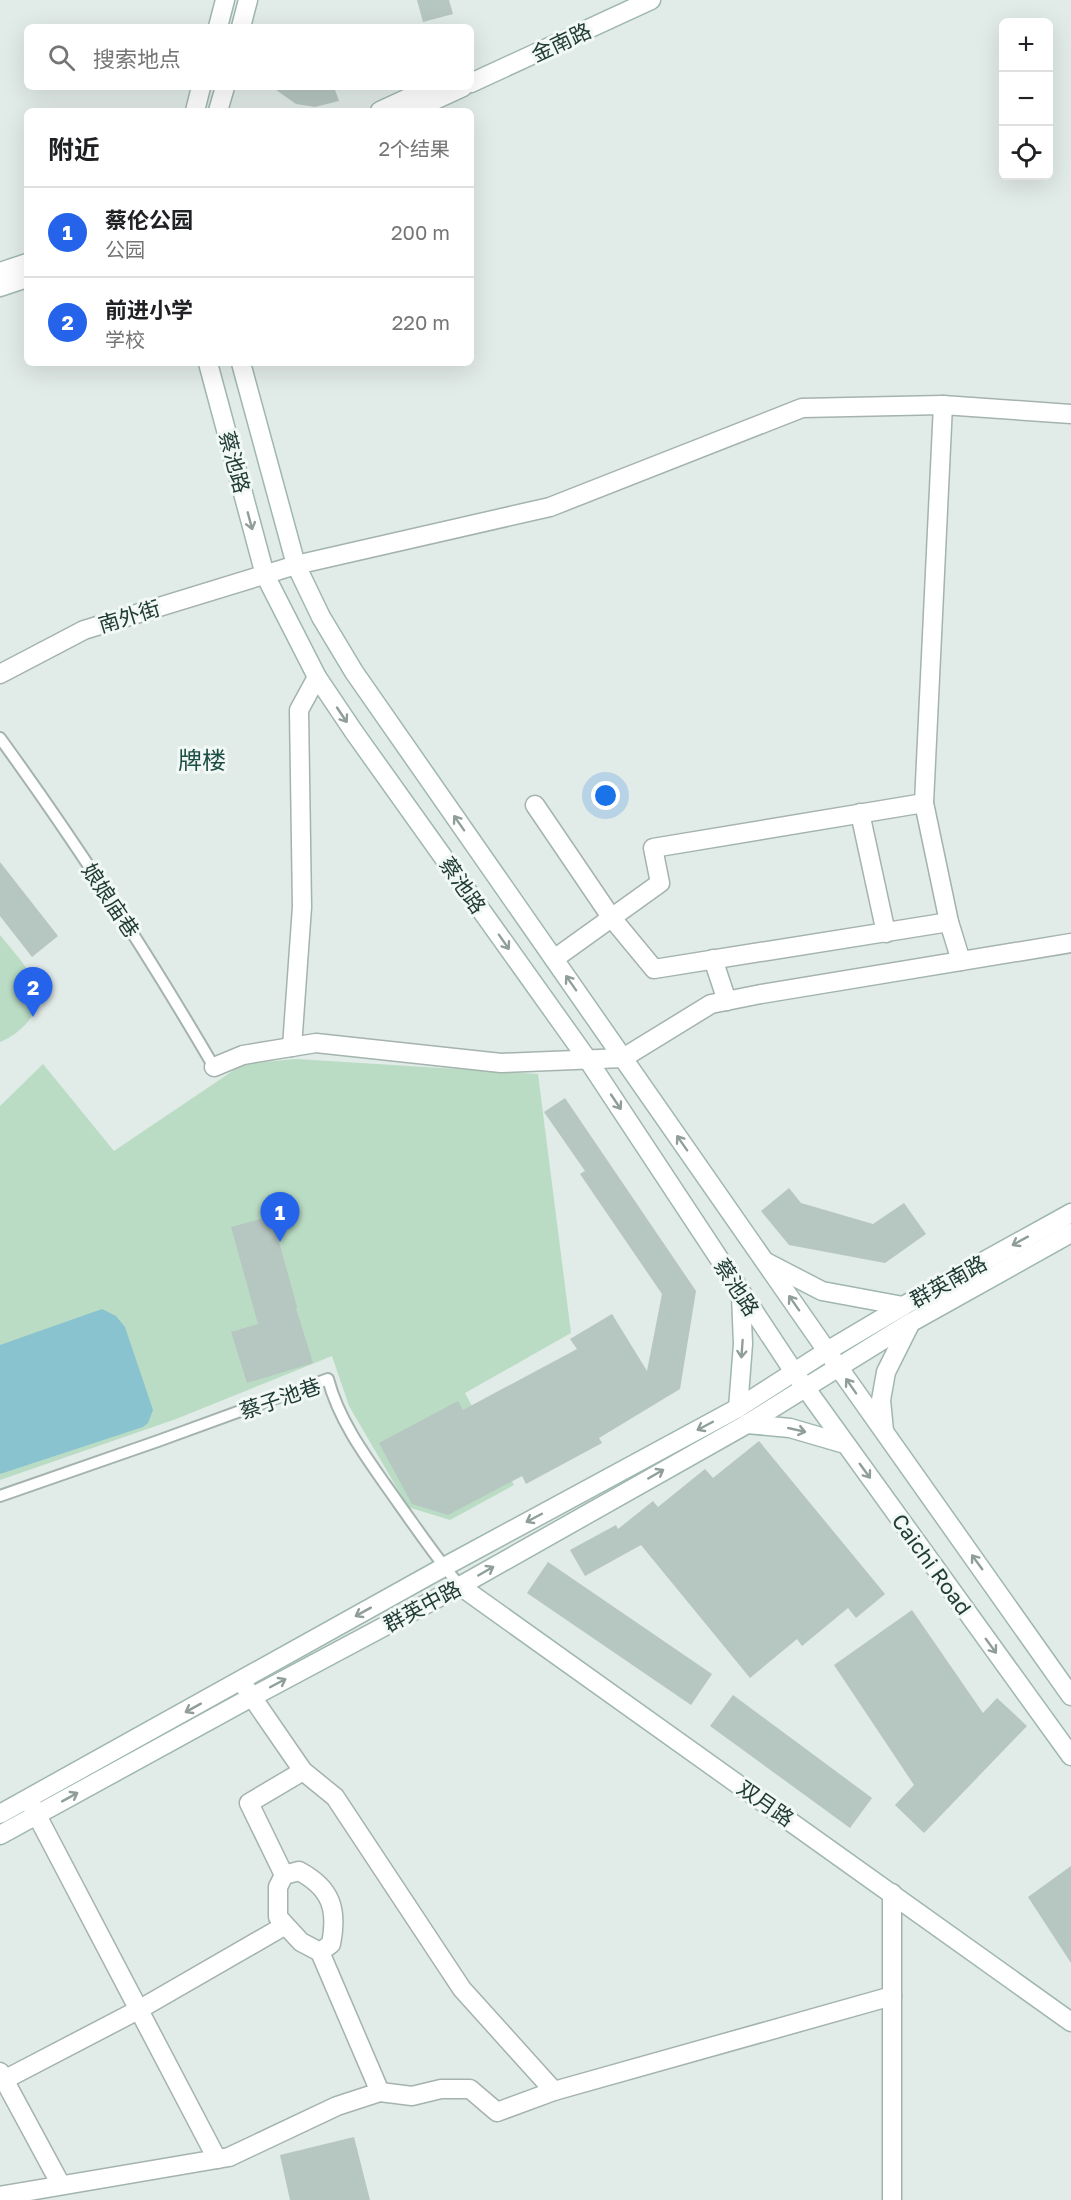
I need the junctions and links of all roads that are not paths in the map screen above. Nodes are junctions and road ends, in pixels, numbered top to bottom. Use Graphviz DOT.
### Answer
graph roads {
  1 [pos="225,0"];
  2 [pos="248,0"];
  3 [pos="630,0"];
  4 [pos="651,0"];
  5 [pos="219,24"];
  6 [pos="242,24"];
  7 [pos="474,69"];
  8 [pos="474,82"];
  9 [pos="200,90"];
  10 [pos="224,90"];
  11 [pos="426,90"];
  12 [pos="456,90"];
  13 [pos="196,108"];
  14 [pos="219,108"];
  15 [pos="386,108"];
  16 [pos="418,108"];
  17 [pos="24,264"];
  18 [pos="0,273"];
  19 [pos="24,279"];
  20 [pos="0,287"];
  21 [pos="209,366"];
  22 [pos="242,366"];
  23 [pos="943,405"];
  24 [pos="1071,414"];
  25 [pos="296,565"];
  26 [pos="265,575"];
  27 [pos="0,674"];
  28 [pos="317,677"];
  29 [pos="0,738"];
  30 [pos="924,804"];
  31 [pos="535,806"];
  32 [pos="860,813"];
  33 [pos="611,917"];
  34 [pos="949,922"];
  35 [pos="886,933"];
  36 [pos="1071,943"];
  37 [pos="554,959"];
  38 [pos="714,959"];
  39 [pos="961,961"];
  40 [pos="727,1001"];
  41 [pos="292,1047"];
  42 [pos="623,1058"];
  43 [pos="588,1060"];
  44 [pos="214,1067"];
  45 [pos="1071,1213"];
  46 [pos="1071,1233"];
  47 [pos="765,1261"];
  48 [pos="741,1290"];
  49 [pos="907,1315"];
  50 [pos="832,1359"];
  51 [pos="799,1379"];
  52 [pos="743,1416"];
  53 [pos="885,1433"];
  54 [pos="845,1444"];
  55 [pos="0,1497"];
  56 [pos="444,1567"];
  57 [pos="460,1586"];
  58 [pos="241,1681"];
  59 [pos="1071,1696"];
  60 [pos="252,1697"];
  61 [pos="1071,1756"];
  62 [pos="303,1771"];
  63 [pos="29,1798"];
  64 [pos="0,1814"];
  65 [pos="36,1816"];
  66 [pos="0,1835"];
  67 [pos="284,1875"];
  68 [pos="892,1893"];
  69 [pos="284,1926"];
  70 [pos="320,1952"];
  71 [pos="892,1996"];
  72 [pos="140,2009"];
  73 [pos="1071,2022"];
  74 [pos="1,2078"];
  75 [pos="554,2091"];
  76 [pos="380,2092"];
  77 [pos="217,2159"];
  78 [pos="61,2185"];
  79 [pos="0,2196"];
  80 [pos="892,2200"];
  1 -- 5 [label="street"];
  2 -- 6 [label="street"];
  3 -- 7 [label="street, 金南路"];
  4 -- 8 [label="street, 金南路"];
  9 -- 13 [label="street"];
  10 -- 14 [label="street"];
  11 -- 15 [label="street"];
  12 -- 16 [label="street"];
  17 -- 18 [label="street"];
  19 -- 20 [label="street"];
  21 -- 26 [label="street, 蔡池路, one-way"];
  22 -- 25 [label="street, 蔡池路"];
  23 -- 24 [label="street, 南外街"];
  23 -- 25 [label="street, 南外街"];
  23 -- 30 [label="street"];
  25 -- 26 [label="street, 南外街"];
  37 -- 25 [label="street, 蔡池路, one-way"];
  26 -- 27 [label="street, 南外街"];
  26 -- 28 [label="street, 蔡池路"];
  28 -- 41 [label="street"];
  28 -- 43 [label="street, 蔡池路, one-way"];
  29 -- 44 [label="lane, 娘娘庙巷"];
  30 -- 32 [label="street"];
  30 -- 34 [label="street"];
  31 -- 33 [label="street"];
  32 -- 33 [label="street"];
  32 -- 35 [label="street"];
  33 -- 37 [label="street"];
  33 -- 38 [label="street"];
  34 -- 35 [label="street"];
  34 -- 39 [label="street"];
  35 -- 38 [label="street"];
  36 -- 39 [label="street"];
  42 -- 37 [label="street, 蔡池路, one-way"];
  38 -- 40 [label="street"];
  39 -- 40 [label="street"];
  40 -- 42 [label="street"];
  41 -- 43 [label="street"];
  41 -- 44 [label="street"];
  42 -- 43 [label="street"];
  47 -- 42 [label="street, 蔡池路, one-way"];
  43 -- 48 [label="street, 蔡池路, one-way"];
  45 -- 49 [label="street, 群英南路, one-way"];
  46 -- 49 [label="street, 群英南路"];
  47 -- 49 [label="street"];
  50 -- 47 [label="street, 蔡池路, one-way"];
  48 -- 51 [label="street, 蔡池路"];
  48 -- 52 [label="street, one-way"];
  49 -- 50 [label="street, 群英南路"];
  49 -- 53 [label="street"];
  50 -- 51 [label="street, 群英中路"];
  53 -- 50 [label="street, Caichi Road, one-way"];
  51 -- 52 [label="street, 群英中路"];
  51 -- 54 [label="street, Caichi Road"];
  52 -- 54 [label="street, one-way"];
  52 -- 56 [label="street, 群英中路, one-way"];
  57 -- 52 [label="street, 群英中路, one-way"];
  59 -- 53 [label="street, Caichi Road, one-way"];
  54 -- 61 [label="street, Caichi Road, one-way"];
  55 -- 56 [label="lane, 蔡子池巷"];
  56 -- 57 [label="lane, 蔡子池巷"];
  56 -- 58 [label="street, 群英中路, one-way"];
  60 -- 57 [label="street, 群英中路, one-way"];
  57 -- 68 [label="street, 双月路"];
  58 -- 60 [label="street"];
  58 -- 63 [label="street, 群英中路, one-way"];
  60 -- 62 [label="street"];
  65 -- 60 [label="street, 群英中路, one-way"];
  62 -- 67 [label="street"];
  62 -- 75 [label="street"];
  63 -- 64 [label="street, 群英中路"];
  63 -- 65 [label="street"];
  65 -- 66 [label="street, 群英中路"];
  65 -- 72 [label="street"];
  67 -- 69 [label="street"];
  67 -- 70 [label="street"];
  68 -- 71 [label="street"];
  68 -- 73 [label="street, 双月路"];
  69 -- 70 [label="street"];
  69 -- 72 [label="street"];
  70 -- 76 [label="street"];
  71 -- 75 [label="street"];
  71 -- 80 [label="street"];
  72 -- 74 [label="street"];
  72 -- 77 [label="street"];
  74 -- 78 [label="street"];
  75 -- 76 [label="street"];
  76 -- 77 [label="street"];
  77 -- 78 [label="street"];
  78 -- 79 [label="street"];
}
